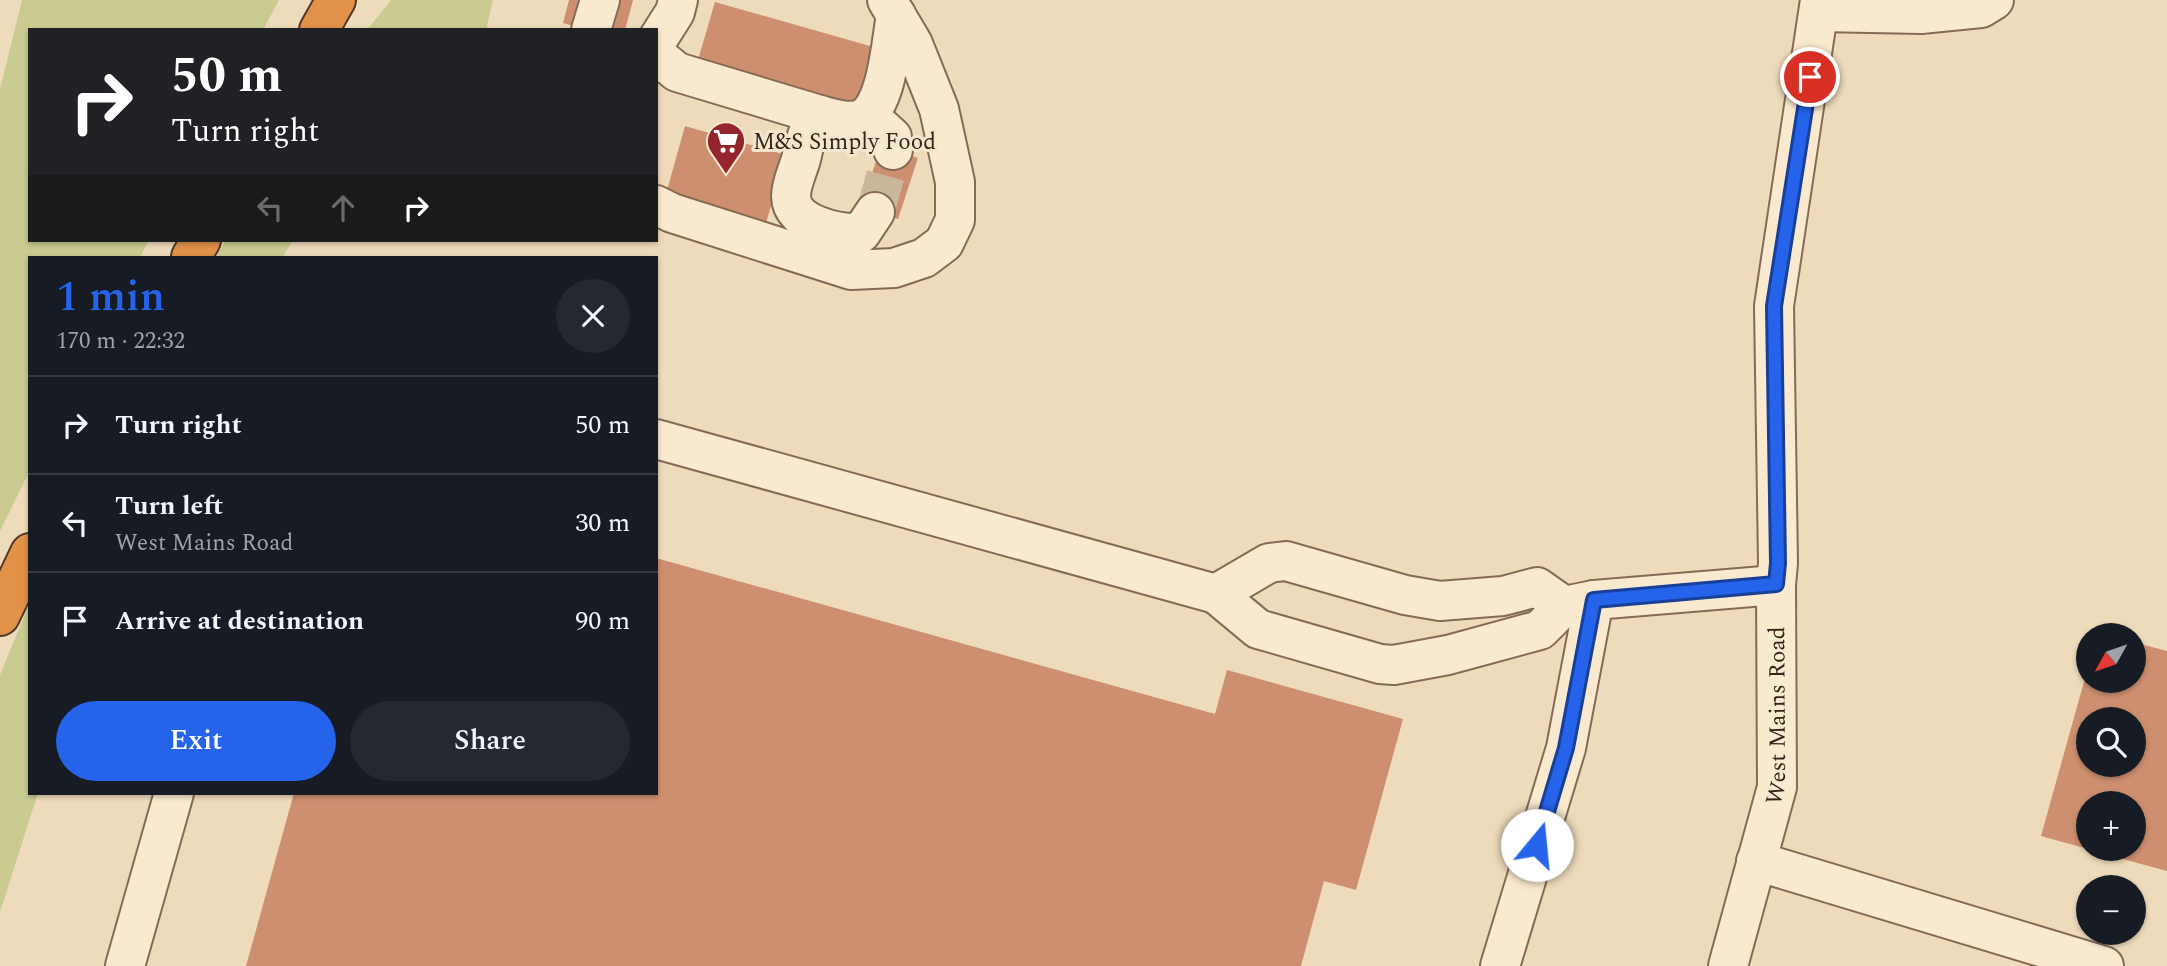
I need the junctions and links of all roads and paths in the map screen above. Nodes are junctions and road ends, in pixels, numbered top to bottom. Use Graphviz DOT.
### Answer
graph roads {
  1 [pos="336,0"];
  2 [pos="600,0"];
  3 [pos="678,0"];
  4 [pos="1994,0"];
  5 [pos="1819,6"];
  6 [pos="892,8"];
  7 [pos="320,28"];
  8 [pos="592,28"];
  9 [pos="658,38"];
  10 [pos="658,57"];
  11 [pos="820,115"];
  12 [pos="860,120"];
  13 [pos="893,150"];
  14 [pos="658,206"];
  15 [pos="875,212"];
  16 [pos="658,440"];
  17 [pos="28,557"];
  18 [pos="1776,584"];
  19 [pos="1216,594"];
  20 [pos="1579,603"];
  21 [pos="0,615"];
  22 [pos="173,795"];
  23 [pos="1756,861"];
  24 [pos="125,966"];
  25 [pos="1500,966"];
  26 [pos="1728,966"];
  27 [pos="2104,966"];
  1 -- 7 [label="highway"];
  2 -- 8 [label="street"];
  3 -- 9 [label="street"];
  4 -- 5 [label="street"];
  5 -- 18 [label="street, West Mains Road"];
  6 -- 12 [label="street"];
  6 -- 14 [label="street"];
  10 -- 11 [label="street"];
  11 -- 12 [label="street"];
  11 -- 15 [label="street"];
  12 -- 13 [label="street"];
  16 -- 19 [label="street"];
  17 -- 21 [label="highway"];
  18 -- 20 [label="street"];
  18 -- 23 [label="street, West Mains Road"];
  19 -- 20 [label="street"];
  19 -- 20 [label="street"];
  20 -- 25 [label="street"];
  22 -- 24 [label="street"];
  23 -- 26 [label="street, West Mains Road"];
  23 -- 27 [label="street"];
}
